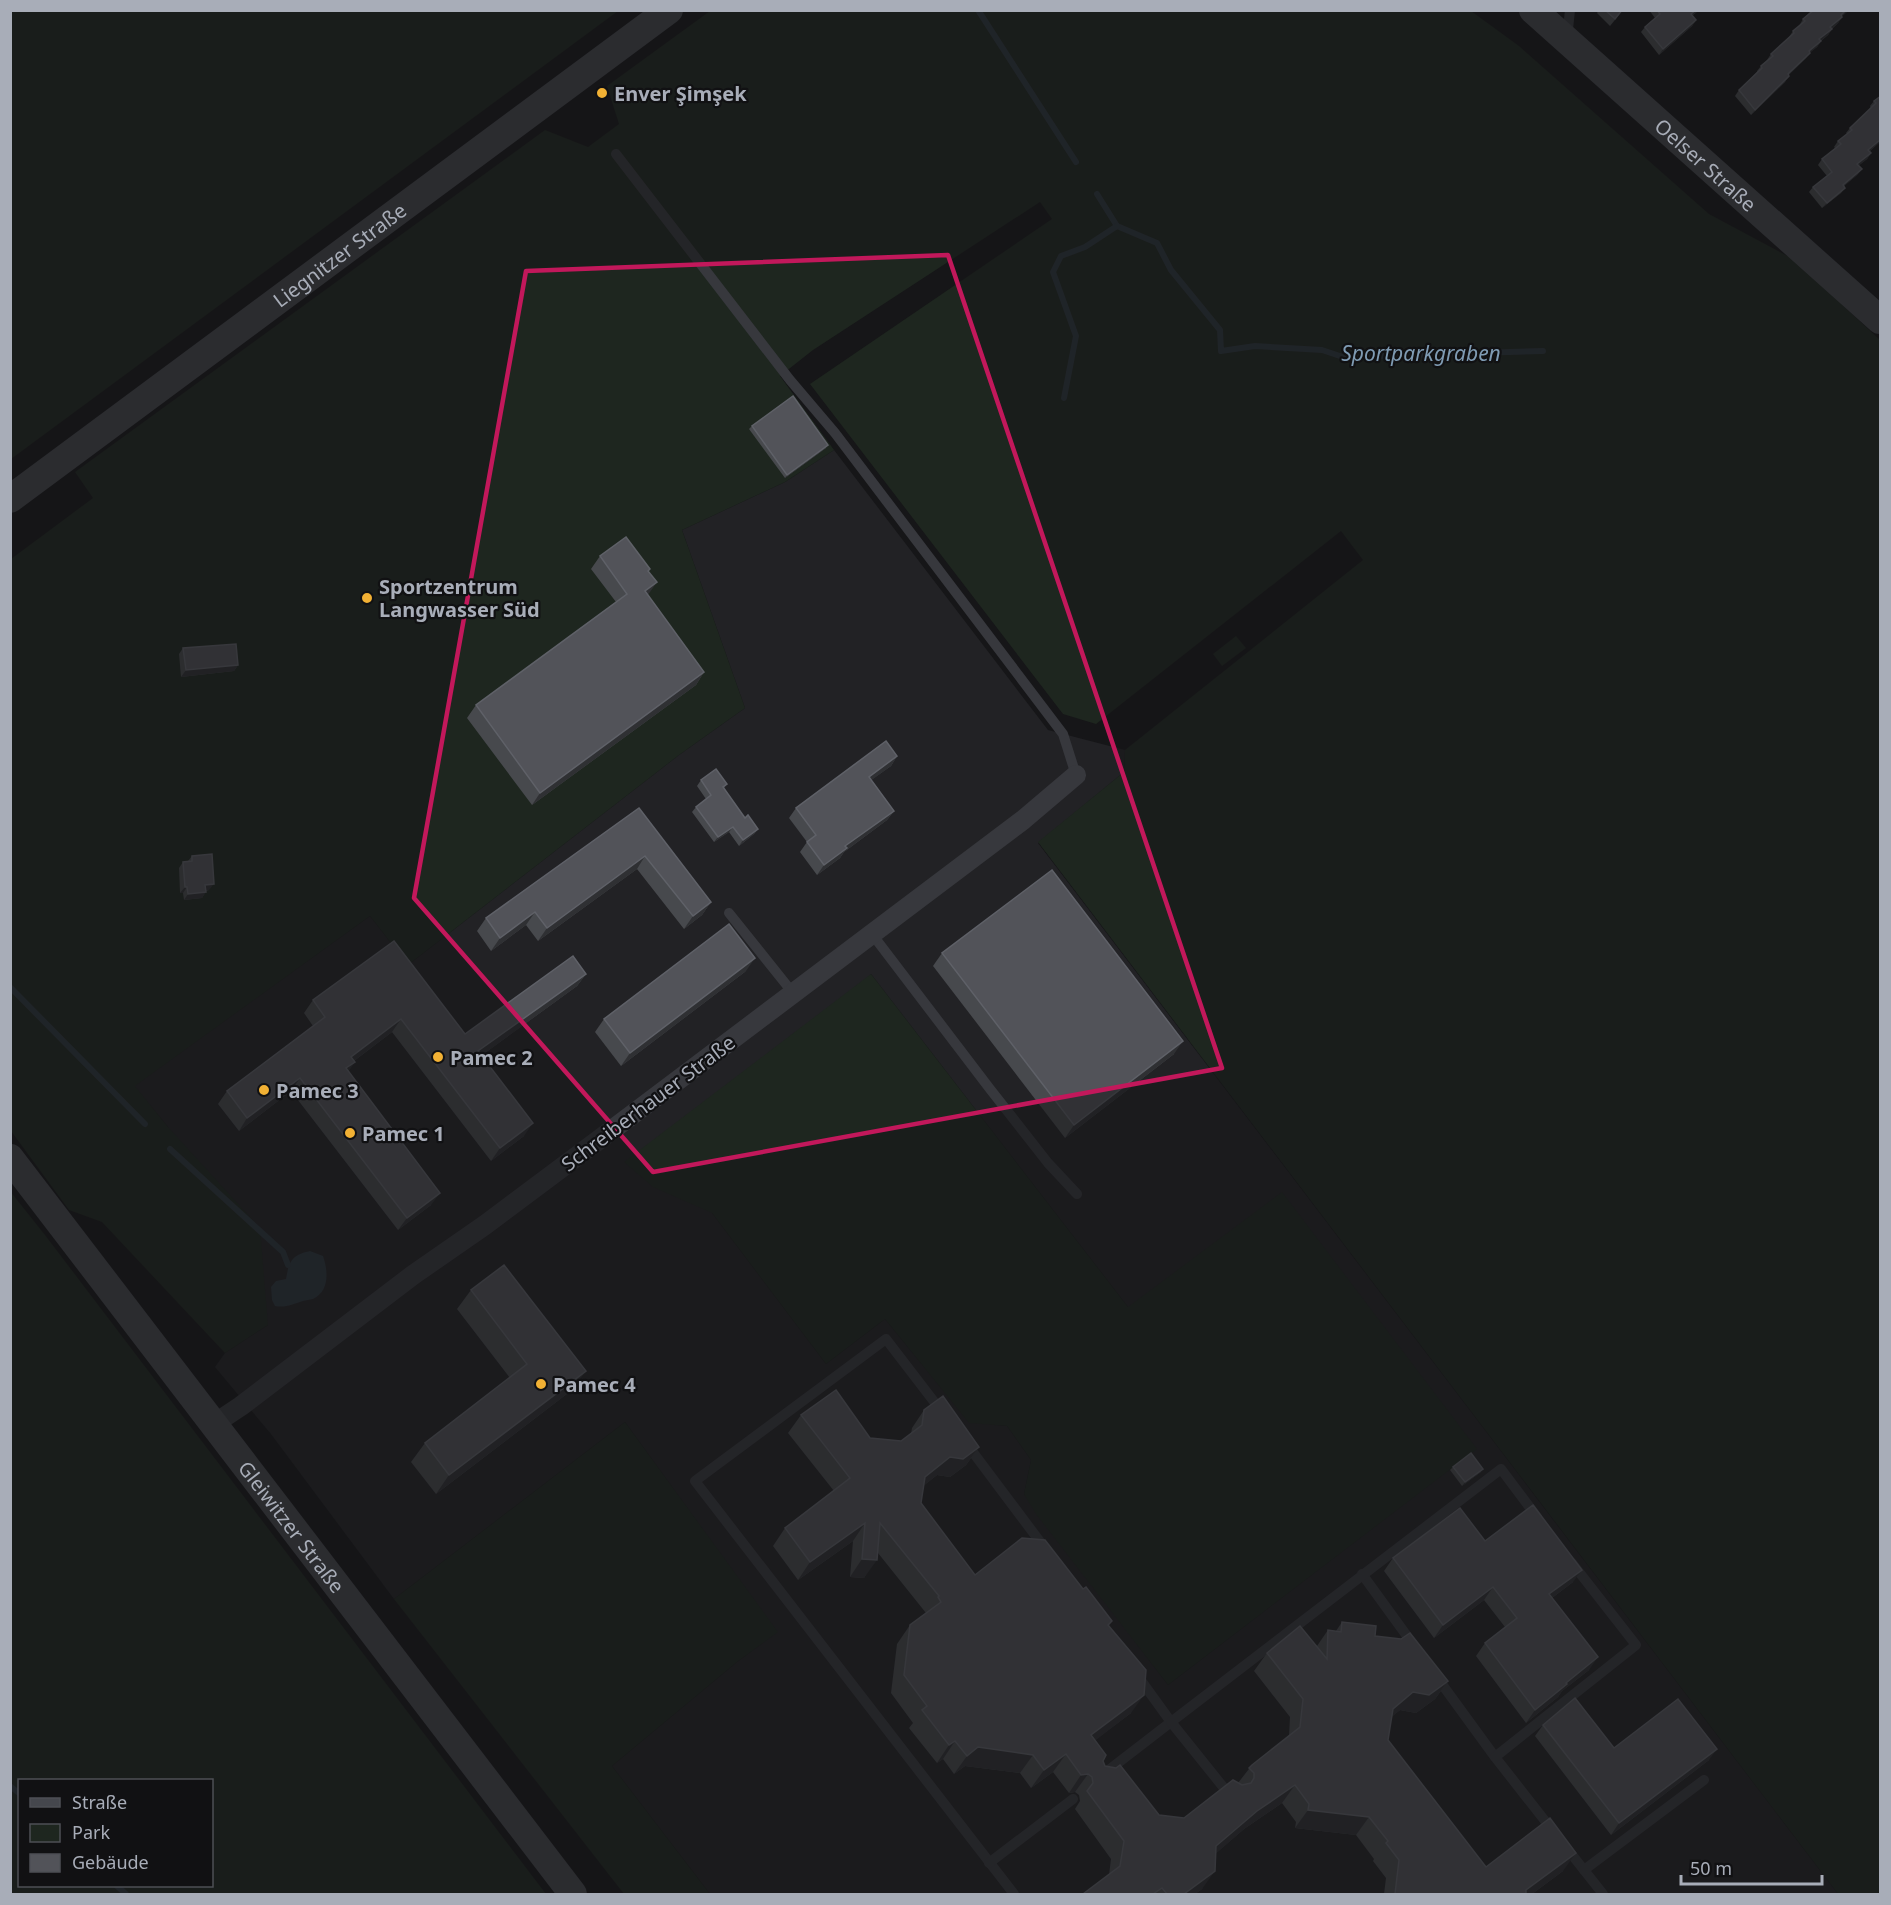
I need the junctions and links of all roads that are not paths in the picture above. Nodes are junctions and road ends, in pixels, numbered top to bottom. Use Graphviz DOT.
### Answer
graph roads {
  1 [pos="669,10"];
  2 [pos="1533,10"];
  3 [pos="1566,23"];
  4 [pos="616,154"];
  5 [pos="1881,320"];
  6 [pos="10,499"];
  7 [pos="1076,775"];
  8 [pos="729,913"];
  9 [pos="872,934"];
  10 [pos="793,993"];
  11 [pos="10,1158"];
  12 [pos="1077,1194"];
  13 [pos="214,1424"];
  14 [pos="1543,1525"];
  15 [pos="1565,1553"];
  16 [pos="1053,1560"];
  17 [pos="1362,1574"];
  18 [pos="1130,1665"];
  19 [pos="1171,1722"];
  20 [pos="1495,1757"];
  21 [pos="1098,1779"];
  22 [pos="1704,1780"];
  23 [pos="1228,1793"];
  24 [pos="1073,1799"];
  25 [pos="989,1863"];
  26 [pos="1584,1870"];
  27 [pos="573,1894"];
  28 [pos="1014,1894"];
  29 [pos="1603,1894"];
  1 -- 6 [label="main road, Liegnitzer Straße"];
  2 -- 3 [label="main road, Oelser Straße"];
  3 -- 5 [label="main road, Oelser Straße"];
  4 -- 7 [label="lane"];
  7 -- 9 [label="street, Schreiberhauer Straße"];
  8 -- 10 [label="lane"];
  9 -- 10 [label="street, Schreiberhauer Straße"];
  9 -- 12 [label="lane"];
  10 -- 13 [label="street, Schreiberhauer Straße"];
  11 -- 13 [label="main road, Gleiwitzer Straße"];
  13 -- 27 [label="main road, Gleiwitzer Straße"];
  14 -- 17 [label="lane"];
  15 -- 20 [label="lane"];
  16 -- 25 [label="lane"];
  17 -- 19 [label="lane"];
  17 -- 20 [label="lane"];
  18 -- 19 [label="lane"];
  19 -- 21 [label="lane"];
  19 -- 23 [label="lane"];
  20 -- 26 [label="lane"];
  22 -- 26 [label="lane"];
  24 -- 25 [label="lane"];
  25 -- 28 [label="lane"];
  26 -- 29 [label="lane"];
}
